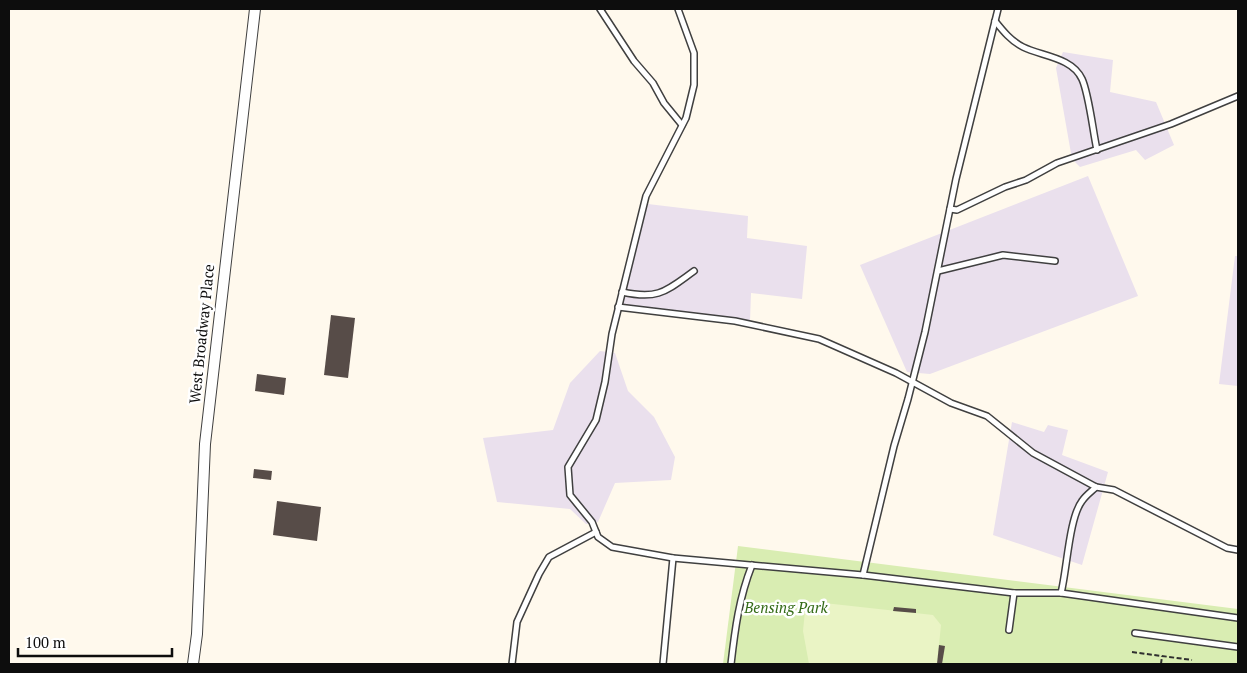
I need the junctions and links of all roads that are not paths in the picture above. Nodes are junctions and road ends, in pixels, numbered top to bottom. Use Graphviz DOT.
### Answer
graph roads {
  1 [pos="255,9"];
  2 [pos="600,9"];
  3 [pos="678,9"];
  4 [pos="998,9"];
  5 [pos="995,21"];
  6 [pos="1238,96"];
  7 [pos="682,125"];
  8 [pos="1097,150"];
  9 [pos="950,209"];
  10 [pos="1054,261"];
  11 [pos="938,270"];
  12 [pos="694,271"];
  13 [pos="622,292"];
  14 [pos="618,307"];
  15 [pos="912,383"];
  16 [pos="1096,487"];
  17 [pos="596,532"];
  18 [pos="1238,550"];
  19 [pos="673,558"];
  20 [pos="752,565"];
  21 [pos="863,574"];
  22 [pos="1014,593"];
  23 [pos="1061,593"];
  24 [pos="1238,618"];
  25 [pos="1009,630"];
  26 [pos="1136,633"];
  27 [pos="1238,647"];
  28 [pos="194,664"];
  29 [pos="512,664"];
  30 [pos="663,664"];
  31 [pos="731,664"];
  1 -- 28 [label="street, West Broadway Place"];
  2 -- 7 [label="lane"];
  3 -- 7 [label="lane"];
  4 -- 5 [label="lane"];
  5 -- 8 [label="lane"];
  5 -- 9 [label="lane"];
  6 -- 8 [label="lane"];
  7 -- 13 [label="lane"];
  8 -- 9 [label="lane"];
  9 -- 11 [label="lane"];
  10 -- 11 [label="lane"];
  11 -- 15 [label="lane"];
  12 -- 13 [label="lane"];
  13 -- 14 [label="lane"];
  14 -- 15 [label="lane"];
  14 -- 17 [label="lane"];
  15 -- 16 [label="lane"];
  15 -- 21 [label="lane"];
  16 -- 18 [label="lane"];
  16 -- 23 [label="lane"];
  17 -- 19 [label="lane"];
  17 -- 29 [label="lane"];
  19 -- 20 [label="lane"];
  19 -- 30 [label="lane"];
  20 -- 21 [label="lane"];
  20 -- 31 [label="lane"];
  21 -- 22 [label="lane"];
  22 -- 23 [label="lane"];
  22 -- 25 [label="lane"];
  23 -- 24 [label="lane"];
  26 -- 27 [label="lane"];
}
